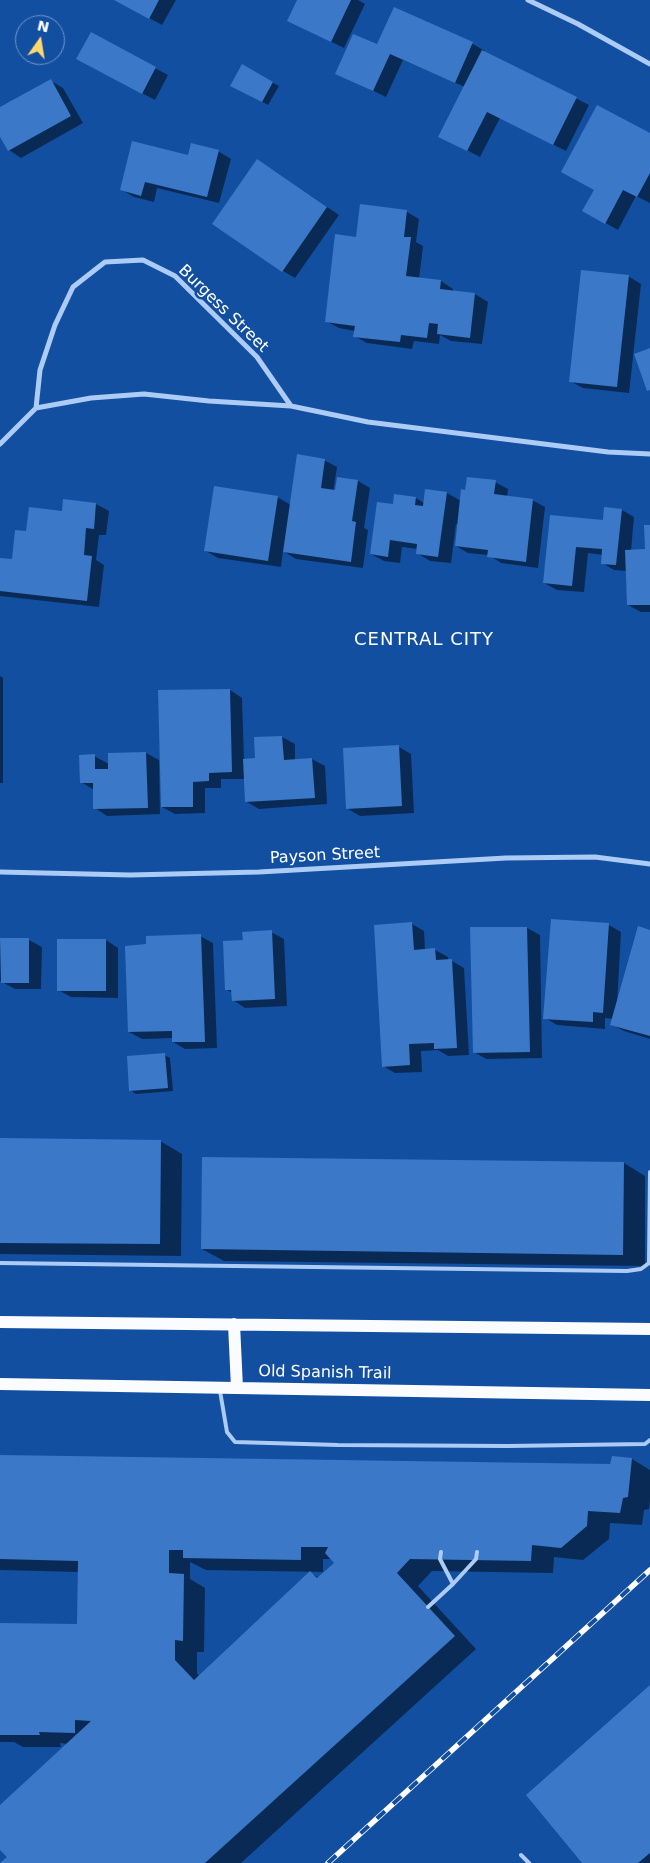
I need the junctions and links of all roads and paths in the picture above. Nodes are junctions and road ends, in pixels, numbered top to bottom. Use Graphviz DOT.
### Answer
graph roads {
  1 [pos="528,0"];
  2 [pos="650,64"];
  3 [pos="291,406"];
  4 [pos="36,408"];
  5 [pos="0,444"];
  6 [pos="650,454"];
  7 [pos="650,864"];
  8 [pos="0,872"];
  9 [pos="650,1172"];
  10 [pos="0,1263"];
  11 [pos="0,1322"];
  12 [pos="234,1324"];
  13 [pos="650,1329"];
  14 [pos="0,1384"];
  15 [pos="220,1388"];
  16 [pos="237,1388"];
  17 [pos="650,1395"];
  18 [pos="650,1440"];
  19 [pos="484,1446"];
  20 [pos="484,1452"];
  21 [pos="440,1552"];
  22 [pos="477,1552"];
  23 [pos="453,1584"];
  24 [pos="428,1607"];
  25 [pos="521,1855"];
  26 [pos="529,1863"];
  1 -- 2 [label="street"];
  3 -- 4 [label="street"];
  3 -- 4 [label="street, Burgess Street"];
  3 -- 6 [label="street"];
  4 -- 5 [label="street"];
  7 -- 8 [label="street, Payson Street"];
  9 -- 10 [label="lane"];
  11 -- 12 [label="main road"];
  12 -- 13 [label="main road"];
  12 -- 16 [label="main road"];
  14 -- 15 [label="main road, Old Spanish Trail"];
  15 -- 16 [label="main road, Old Spanish Trail"];
  15 -- 19 [label="lane"];
  16 -- 17 [label="main road, Old Spanish Trail"];
  18 -- 19 [label="lane"];
  19 -- 20 [label="lane"];
  21 -- 23 [label="lane"];
  22 -- 23 [label="lane"];
  23 -- 24 [label="lane"];
  25 -- 26 [label="lane"];
}
